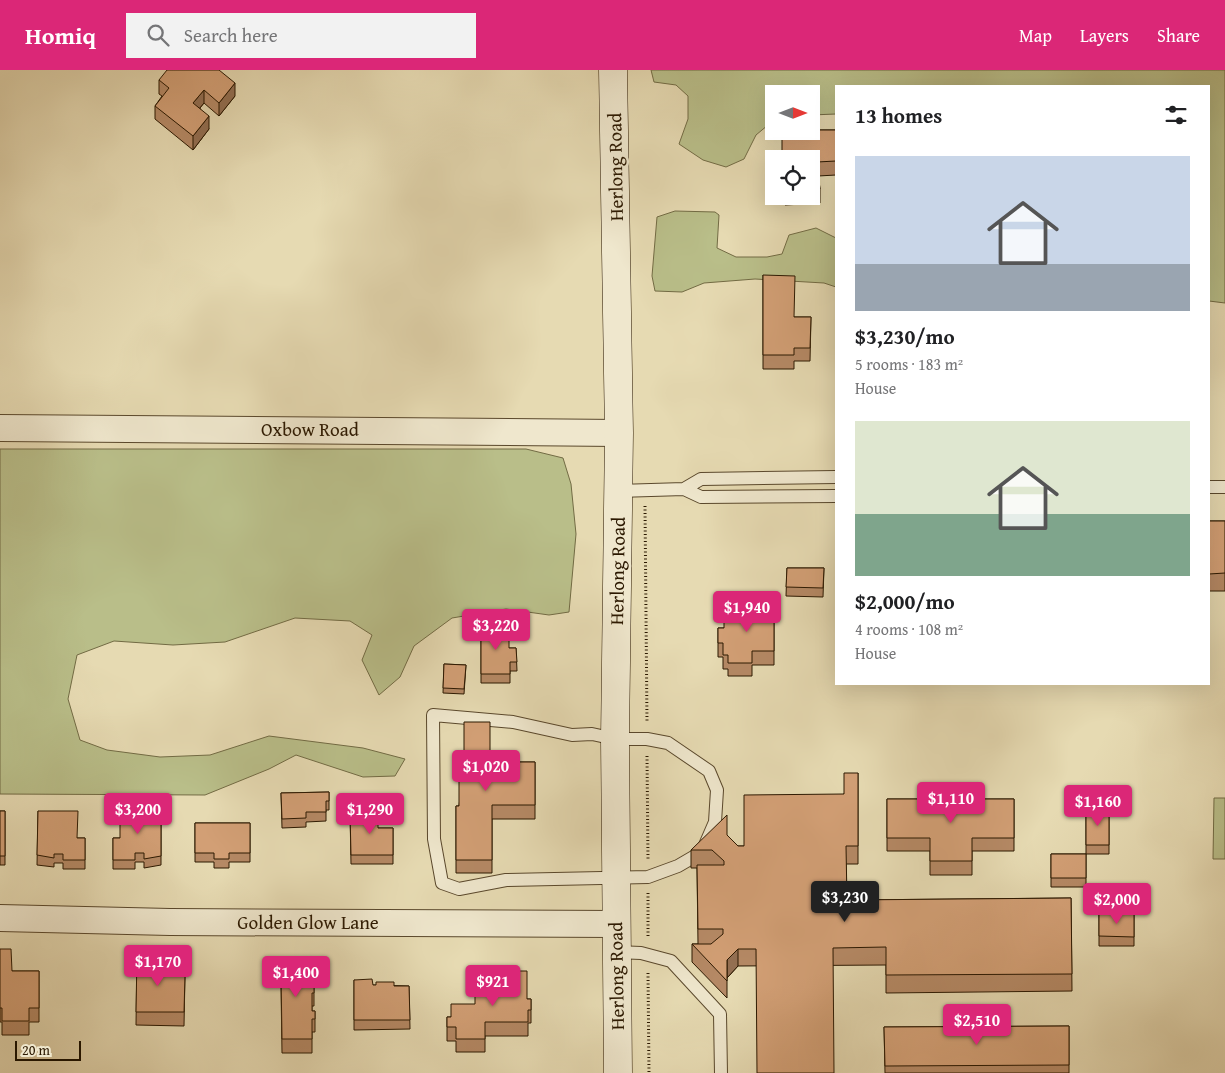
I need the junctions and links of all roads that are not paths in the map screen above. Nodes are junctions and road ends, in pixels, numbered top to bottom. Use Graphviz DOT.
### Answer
graph roads {
  1 [pos="613,70"];
  2 [pos="0,428"];
  3 [pos="619,433"];
  4 [pos="835,477"];
  5 [pos="1210,487"];
  6 [pos="1225,488"];
  7 [pos="684,489"];
  8 [pos="632,491"];
  9 [pos="835,496"];
  10 [pos="615,739"];
  11 [pos="617,878"];
  12 [pos="0,918"];
  13 [pos="616,924"];
  14 [pos="616,952"];
  15 [pos="618,1073"];
  16 [pos="721,1073"];
  1 -- 3 [label="street, Herlong Road"];
  2 -- 3 [label="street, Oxbow Road"];
  3 -- 8 [label="street, Herlong Road"];
  4 -- 7 [label="lane"];
  5 -- 6 [label="lane"];
  7 -- 8 [label="lane"];
  7 -- 9 [label="lane"];
  8 -- 10 [label="street, Herlong Road"];
  10 -- 11 [label="street, Herlong Road"];
  10 -- 11 [label="lane"];
  10 -- 11 [label="lane"];
  11 -- 13 [label="street, Herlong Road"];
  12 -- 13 [label="street, Golden Glow Lane"];
  13 -- 14 [label="street, Herlong Road"];
  14 -- 15 [label="street, Herlong Road"];
  14 -- 16 [label="lane"];
}
